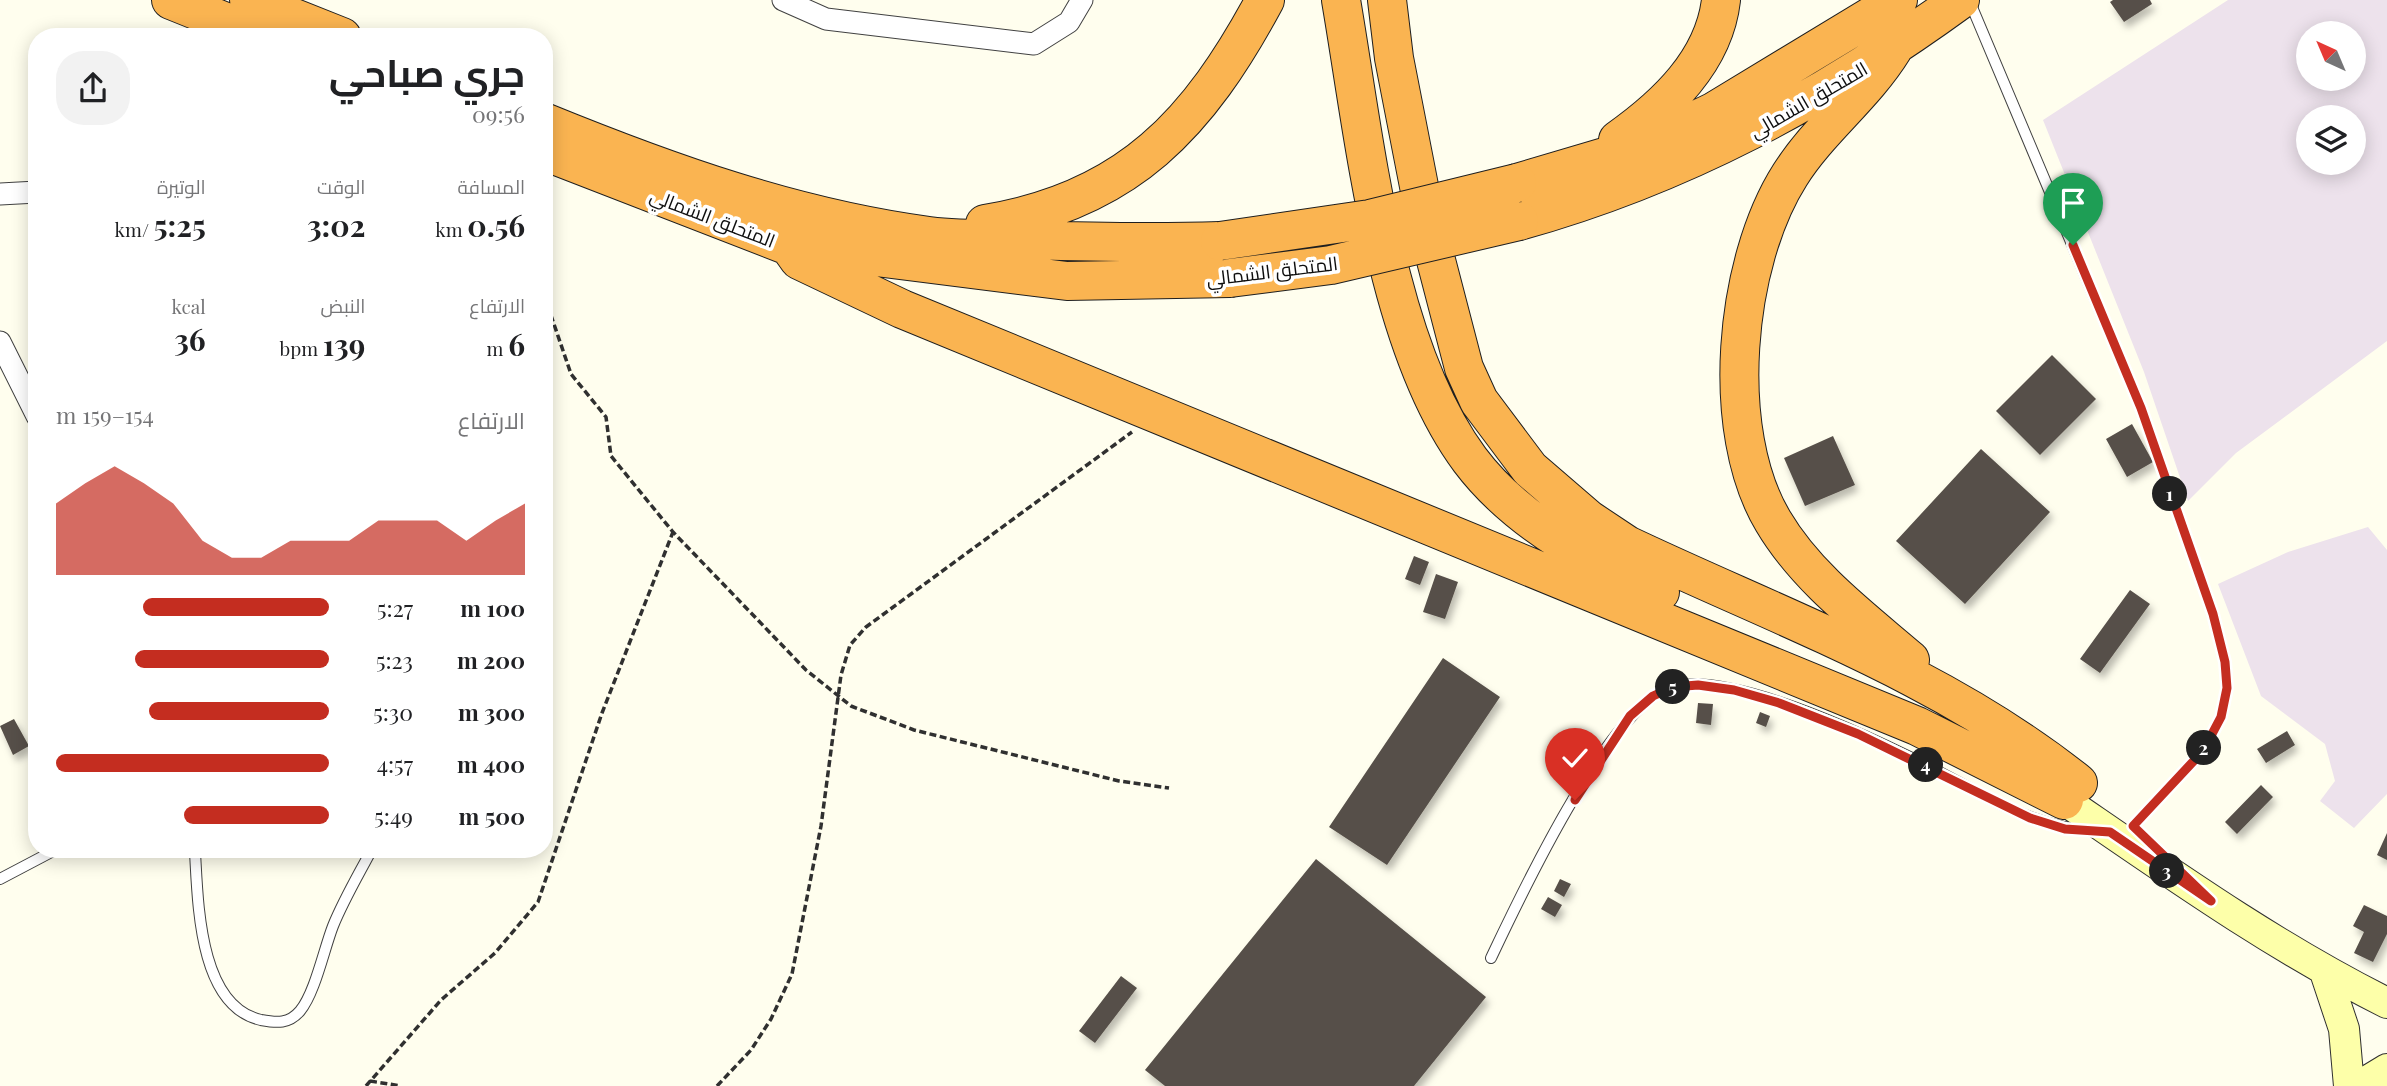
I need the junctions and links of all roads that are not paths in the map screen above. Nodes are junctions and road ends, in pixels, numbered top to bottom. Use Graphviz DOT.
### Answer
graph roads {
  1 [pos="171,0"];
  2 [pos="249,0"];
  3 [pos="783,0"];
  4 [pos="1082,0"];
  5 [pos="1265,0"];
  6 [pos="1341,0"];
  7 [pos="1387,0"];
  8 [pos="1721,0"];
  9 [pos="1898,0"];
  10 [pos="1960,0"];
  11 [pos="1969,0"];
  12 [pos="240,28"];
  13 [pos="319,28"];
  14 [pos="1892,49"];
  15 [pos="553,126"];
  16 [pos="553,154"];
  17 [pos="1574,166"];
  18 [pos="28,192"];
  19 [pos="0,194"];
  20 [pos="1518,202"];
  21 [pos="930,236"];
  22 [pos="789,246"];
  23 [pos="0,342"];
  24 [pos="28,398"];
  25 [pos="1957,699"];
  26 [pos="2071,791"];
  27 [pos="2122,829"];
  28 [pos="40,858"];
  29 [pos="195,858"];
  30 [pos="367,858"];
  31 [pos="0,879"];
  32 [pos="1491,958"];
  33 [pos="2325,972"];
  34 [pos="2385,998"];
  35 [pos="2387,1069"];
  36 [pos="2349,1086"];
  37 [pos="2359,1086"];
  1 -- 12 [label="highway"];
  2 -- 13 [label="highway"];
  3 -- 4 [label="street"];
  5 -- 21 [label="highway"];
  6 -- 26 [label="highway"];
  7 -- 25 [label="highway"];
  8 -- 17 [label="highway"];
  9 -- 17 [label="highway, المتحلق الشمالي"];
  10 -- 14 [label="highway, المتحلق الشمالي"];
  11 -- 27 [label="lane"];
  14 -- 20 [label="highway, المتحلق الشمالي"];
  14 -- 25 [label="highway"];
  15 -- 21 [label="highway, المتحلق الشمالي"];
  16 -- 22 [label="highway, المتحلق الشمالي"];
  17 -- 20 [label="highway, المتحلق الشمالي"];
  18 -- 19 [label="street"];
  20 -- 21 [label="highway, المتحلق الشمالي, bridge"];
  20 -- 22 [label="highway, المتحلق الشمالي, bridge"];
  22 -- 26 [label="highway"];
  23 -- 24 [label="street"];
  25 -- 26 [label="highway"];
  26 -- 27 [label="main road"];
  27 -- 32 [label="lane"];
  27 -- 33 [label="main road"];
  28 -- 31 [label="lane"];
  29 -- 30 [label="lane"];
  33 -- 34 [label="main road"];
  33 -- 36 [label="main road"];
  35 -- 37 [label="main road"];
}
